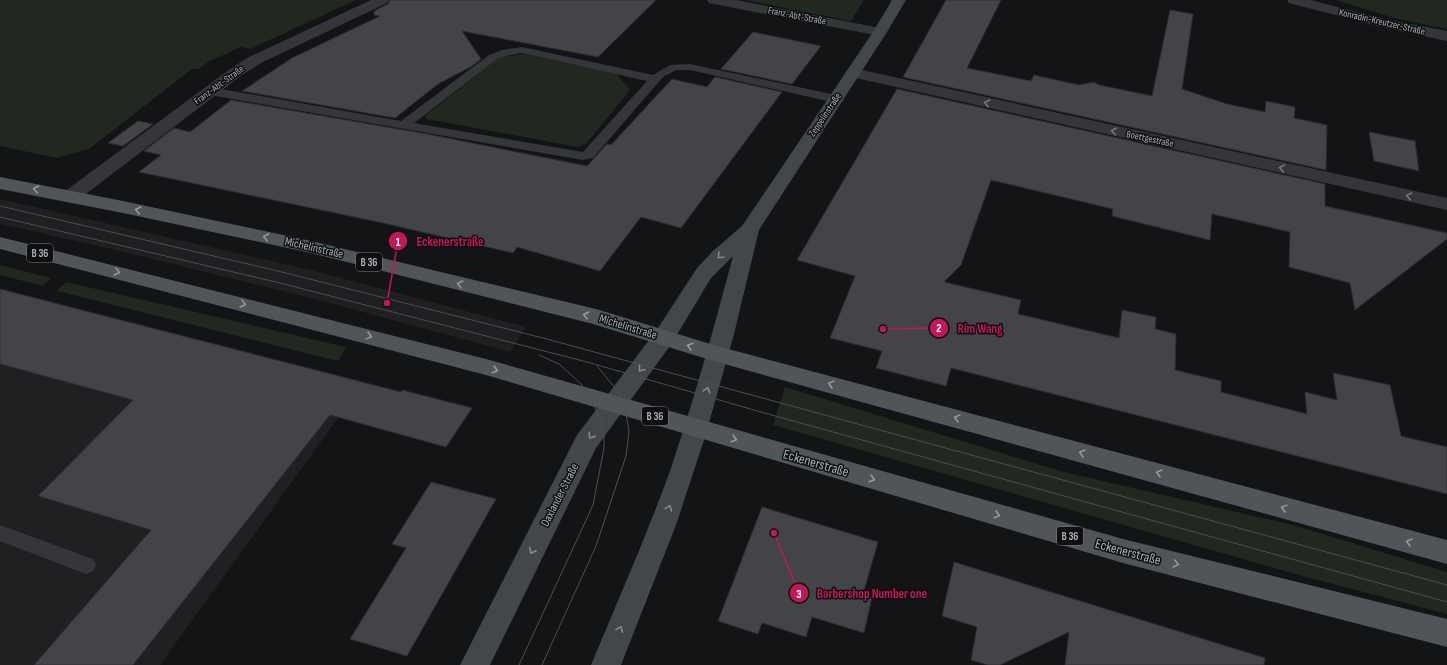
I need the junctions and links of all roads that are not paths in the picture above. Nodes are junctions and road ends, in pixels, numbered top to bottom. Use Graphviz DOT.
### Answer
graph roads {
  1 [pos="382,0"];
  2 [pos="714,0"];
  3 [pos="899,0"];
  4 [pos="1294,0"];
  5 [pos="880,32"];
  6 [pos="1447,36"];
  7 [pos="852,73"];
  8 [pos="655,79"];
  9 [pos="210,91"];
  10 [pos="836,99"];
  11 [pos="403,125"];
  12 [pos="0,183"];
  13 [pos="71,196"];
  14 [pos="1447,204"];
  15 [pos="749,230"];
  16 [pos="0,243"];
  17 [pos="664,337"];
  18 [pos="717,354"];
  19 [pos="613,404"];
  20 [pos="696,428"];
  21 [pos="0,532"];
  22 [pos="1447,552"];
  23 [pos="86,565"];
  24 [pos="1447,633"];
  25 [pos="475,665"];
  26 [pos="606,665"];
  1 -- 9 [label="street, Franz-Abt-Straße"];
  2 -- 5 [label="street, Franz-Abt-Straße"];
  3 -- 5 [label="street, Zeppelinstraße"];
  4 -- 6 [label="street, Konradin-Kreutzer-Straße"];
  5 -- 7 [label="street, Zeppelinstraße"];
  7 -- 10 [label="street, Zeppelinstraße"];
  14 -- 7 [label="street, Boettgestraße, one-way"];
  8 -- 10 [label="lane"];
  8 -- 11 [label="lane"];
  8 -- 11 [label="lane"];
  9 -- 11 [label="lane"];
  9 -- 13 [label="street, Franz-Abt-Straße"];
  10 -- 15 [label="street, Zeppelinstraße"];
  13 -- 12 [label="main road, Michelinstraße / B 36, one-way"];
  17 -- 13 [label="main road, Michelinstraße / B 36, one-way"];
  15 -- 17 [label="street, Zeppelinstraße, one-way"];
  15 -- 18 [label="street, Zeppelinstraße"];
  16 -- 19 [label="main road, B 36, one-way"];
  18 -- 17 [label="main road, Michelinstraße / B 36, one-way"];
  17 -- 19 [label="street, Daxlander Straße, one-way"];
  20 -- 18 [label="street, Zeppelinstraße, one-way"];
  22 -- 18 [label="main road, B 36, one-way"];
  19 -- 20 [label="main road, B 36"];
  19 -- 25 [label="street, Daxlander Straße, one-way"];
  20 -- 24 [label="main road, Eckenerstraße / B 36, one-way"];
  26 -- 20 [label="street, one-way"];
  21 -- 23 [label="lane"];
}
